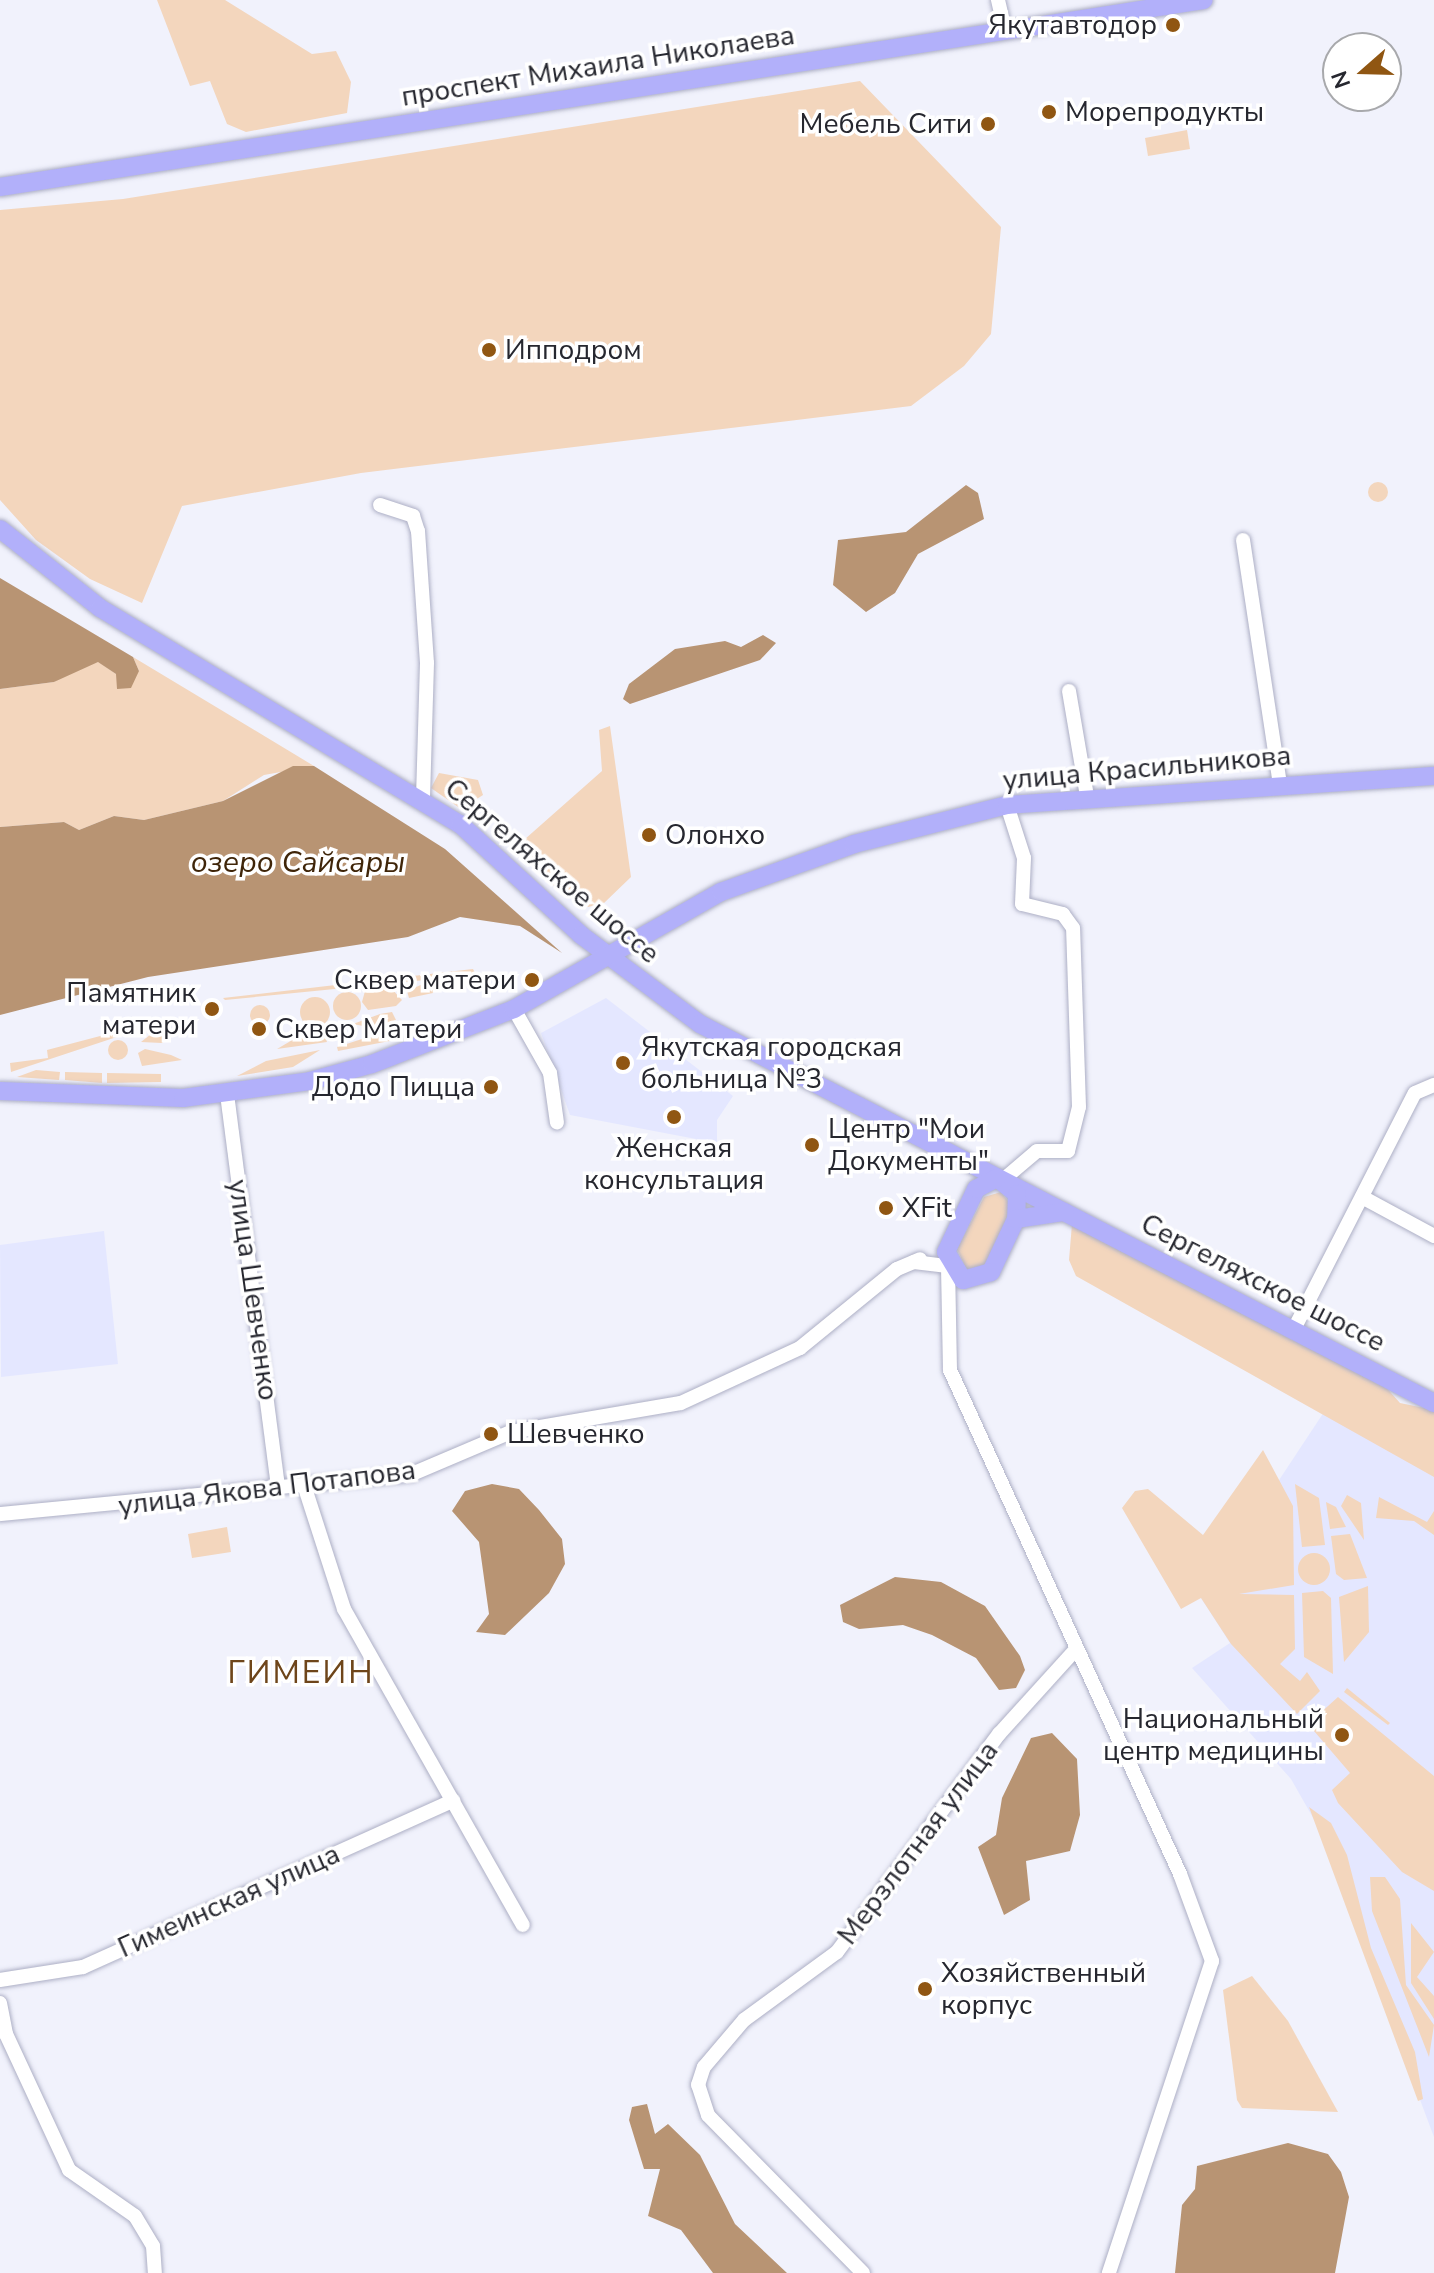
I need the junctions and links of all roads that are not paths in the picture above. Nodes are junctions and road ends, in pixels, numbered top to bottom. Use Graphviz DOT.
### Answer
graph roads {
  1 [pos="998,0"];
  2 [pos="1204,0"];
  3 [pos="1005,31"];
  4 [pos="0,187"];
  5 [pos="380,505"];
  6 [pos="0,529"];
  7 [pos="1243,540"];
  8 [pos="1069,691"];
  9 [pos="1434,776"];
  10 [pos="1280,784"];
  11 [pos="1087,796"];
  12 [pos="423,800"];
  13 [pos="1007,805"];
  14 [pos="606,956"];
  15 [pos="514,1009"];
  16 [pos="1434,1085"];
  17 [pos="0,1091"];
  18 [pos="227,1094"];
  19 [pos="557,1123"];
  20 [pos="956,1155"];
  21 [pos="1004,1179"];
  22 [pos="976,1189"];
  23 [pos="1362,1197"];
  24 [pos="1066,1212"];
  25 [pos="1016,1219"];
  26 [pos="1434,1236"];
  27 [pos="947,1259"];
  28 [pos="963,1280"];
  29 [pos="950,1301"];
  30 [pos="1293,1331"];
  31 [pos="1434,1403"];
  32 [pos="304,1485"];
  33 [pos="278,1487"];
  34 [pos="0,1514"];
  35 [pos="1076,1649"];
  36 [pos="453,1801"];
  37 [pos="523,1925"];
  38 [pos="0,1980"];
  39 [pos="0,2003"];
  40 [pos="155,2273"];
  41 [pos="863,2273"];
  42 [pos="1109,2273"];
  1 -- 3 [label="street"];
  2 -- 3 [label="main road, проспект Михаила Николаева"];
  3 -- 4 [label="main road, проспект Михаила Николаева"];
  5 -- 12 [label="street"];
  6 -- 12 [label="main road, Сергеляхское шоссе"];
  7 -- 10 [label="street"];
  8 -- 11 [label="street"];
  9 -- 10 [label="main road, улица Красильникова"];
  10 -- 11 [label="main road, улица Красильникова"];
  11 -- 13 [label="main road, улица Красильникова"];
  12 -- 14 [label="main road, Сергеляхское шоссе"];
  13 -- 14 [label="main road, улица Красильникова"];
  13 -- 21 [label="street"];
  14 -- 15 [label="main road, улица Красильникова"];
  14 -- 20 [label="main road, Сергеляхское шоссе"];
  15 -- 18 [label="main road, улица Красильникова"];
  15 -- 19 [label="street"];
  16 -- 23 [label="street"];
  17 -- 18 [label="main road, улица Красильникова"];
  18 -- 33 [label="street, улица Шевченко"];
  20 -- 21 [label="main road, Сергеляхское шоссе"];
  20 -- 22 [label="main road"];
  21 -- 22 [label="main road"];
  21 -- 24 [label="main road, Сергеляхское шоссе"];
  21 -- 25 [label="main road"];
  22 -- 27 [label="main road"];
  23 -- 26 [label="street"];
  23 -- 30 [label="street"];
  24 -- 25 [label="main road"];
  24 -- 30 [label="main road, Сергеляхское шоссе"];
  25 -- 28 [label="main road"];
  27 -- 28 [label="main road"];
  27 -- 29 [label="street"];
  27 -- 32 [label="street, улица Якова Потапова"];
  28 -- 29 [label="street"];
  29 -- 35 [label="street"];
  30 -- 31 [label="main road, Сергеляхское шоссе"];
  32 -- 33 [label="street, улица Якова Потапова"];
  32 -- 36 [label="street"];
  33 -- 34 [label="street, улица Якова Потапова"];
  35 -- 41 [label="street, Мерзлотная улица"];
  35 -- 42 [label="street"];
  36 -- 37 [label="street"];
  36 -- 38 [label="street, Гимеинская улица"];
  39 -- 40 [label="street"];
}
